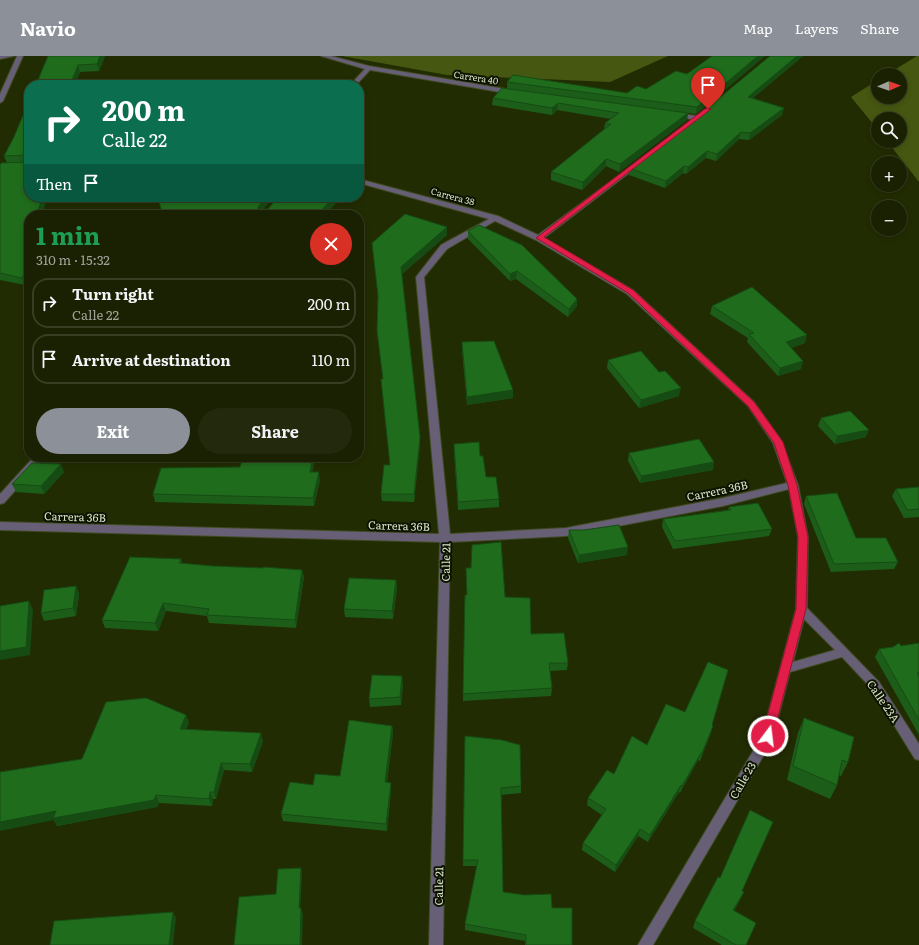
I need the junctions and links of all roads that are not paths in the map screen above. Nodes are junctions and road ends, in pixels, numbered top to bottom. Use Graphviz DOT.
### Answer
graph roads {
  1 [pos="0,56"];
  2 [pos="11,56"];
  3 [pos="20,56"];
  4 [pos="324,56"];
  5 [pos="368,68"];
  6 [pos="357,80"];
  7 [pos="523,93"];
  8 [pos="0,101"];
  9 [pos="667,113"];
  10 [pos="691,122"];
  11 [pos="647,156"];
  12 [pos="364,182"];
  13 [pos="495,218"];
  14 [pos="539,238"];
  15 [pos="35,462"];
  16 [pos="793,485"];
  17 [pos="0,500"];
  18 [pos="0,526"];
  19 [pos="445,538"];
  20 [pos="801,609"];
  21 [pos="844,652"];
  22 [pos="785,669"];
  23 [pos="919,755"];
  24 [pos="436,945"];
  25 [pos="645,945"];
  1 -- 2 [label="street"];
  3 -- 8 [label="street"];
  4 -- 5 [label="street, Carrera 40"];
  5 -- 6 [label="street"];
  5 -- 7 [label="street, Carrera 40"];
  9 -- 10 [label="street"];
  11 -- 14 [label="street"];
  12 -- 13 [label="street, Carrera 38"];
  13 -- 14 [label="street, Carrera 38"];
  13 -- 19 [label="street, Calle 21"];
  14 -- 16 [label="street, Calle 23"];
  15 -- 17 [label="street"];
  16 -- 19 [label="street, Carrera 36B"];
  16 -- 20 [label="street, Calle 23"];
  18 -- 19 [label="street, Carrera 36B"];
  19 -- 24 [label="street, Calle 21"];
  20 -- 21 [label="street, Calle 23A"];
  20 -- 22 [label="street, Calle 23"];
  21 -- 22 [label="street"];
  21 -- 23 [label="street, Calle 23A"];
  22 -- 25 [label="street, Calle 23"];
}
